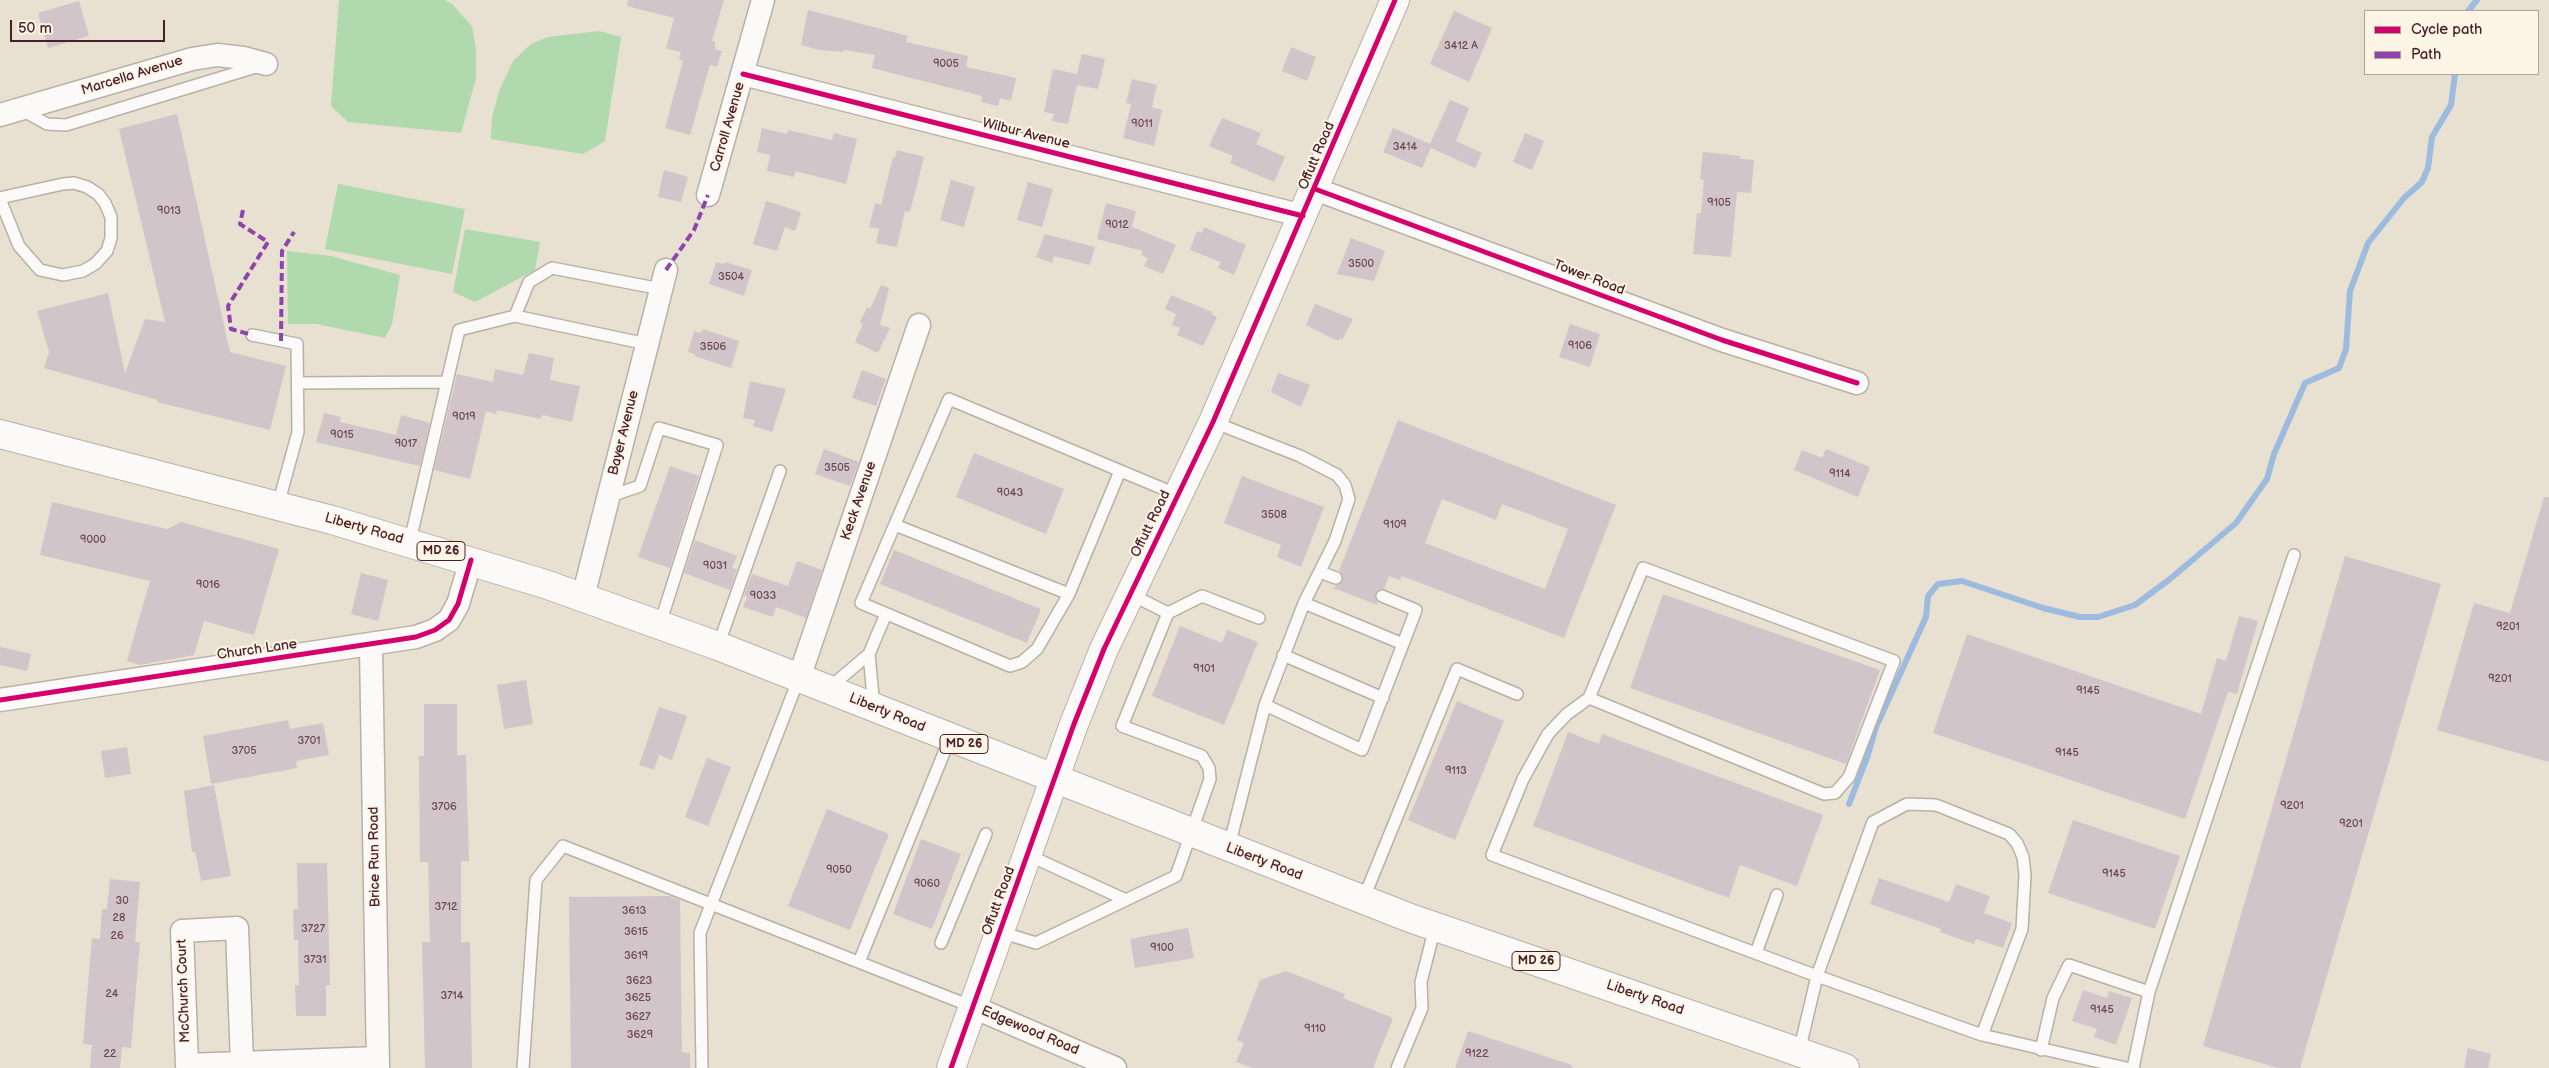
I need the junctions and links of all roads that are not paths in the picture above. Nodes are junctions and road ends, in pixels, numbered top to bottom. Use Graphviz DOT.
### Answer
graph roads {
  1 [pos="763,0"];
  2 [pos="1395,0"];
  3 [pos="266,64"];
  4 [pos="743,74"];
  5 [pos="10,112"];
  6 [pos="1315,189"];
  7 [pos="708,195"];
  8 [pos="0,198"];
  9 [pos="1303,216"];
  10 [pos="664,279"];
  11 [pos="515,316"];
  12 [pos="919,325"];
  13 [pos="252,335"];
  14 [pos="647,344"];
  15 [pos="447,382"];
  16 [pos="298,383"];
  17 [pos="1857,383"];
  18 [pos="1213,422"];
  19 [pos="0,434"];
  20 [pos="780,471"];
  21 [pos="1120,471"];
  22 [pos="1178,495"];
  23 [pos="608,497"];
  24 [pos="278,505"];
  25 [pos="895,525"];
  26 [pos="410,541"];
  27 [pos="2294,555"];
  28 [pos="471,560"];
  29 [pos="1320,572"];
  30 [pos="1336,578"];
  31 [pos="1069,594"];
  32 [pos="1130,594"];
  33 [pos="1382,596"];
  34 [pos="583,597"];
  35 [pos="1304,603"];
  36 [pos="1168,613"];
  37 [pos="886,614"];
  38 [pos="1259,618"];
  39 [pos="660,624"];
  40 [pos="1403,644"];
  41 [pos="371,646"];
  42 [pos="718,646"];
  43 [pos="869,654"];
  44 [pos="1283,655"];
  45 [pos="800,678"];
  46 [pos="828,689"];
  47 [pos="1516,694"];
  48 [pos="1383,698"];
  49 [pos="1589,698"];
  50 [pos="0,700"];
  51 [pos="1265,705"];
  52 [pos="874,708"];
  53 [pos="950,738"];
  54 [pos="1055,780"];
  55 [pos="1191,833"];
  56 [pos="986,834"];
  57 [pos="1229,848"];
  58 [pos="1028,855"];
  59 [pos="1777,895"];
  60 [pos="1126,900"];
  61 [pos="1363,900"];
  62 [pos="711,904"];
  63 [pos="1435,927"];
  64 [pos="1000,932"];
  65 [pos="941,943"];
  66 [pos="1756,953"];
  67 [pos="859,962"];
  68 [pos="1817,976"];
  69 [pos="2149,992"];
  70 [pos="973,1007"];
  71 [pos="1982,1035"];
  72 [pos="2041,1050"];
  73 [pos="1799,1052"];
  74 [pos="242,1063"];
  75 [pos="378,1063"];
  76 [pos="523,1068"];
  77 [pos="702,1068"];
  78 [pos="951,1068"];
  79 [pos="1115,1068"];
  80 [pos="1398,1068"];
  81 [pos="1845,1068"];
  82 [pos="2126,1068"];
  83 [pos="2133,1068"];
  1 -- 4 [label="street, Carroll Avenue"];
  2 -- 6 [label="main road, Offutt Road"];
  3 -- 5 [label="street, Marcella Avenue"];
  4 -- 7 [label="street, Carroll Avenue"];
  4 -- 9 [label="street, Wilbur Avenue"];
  6 -- 9 [label="main road, Offutt Road"];
  6 -- 17 [label="street, Tower Road"];
  8 -- 8 [label="lane"];
  9 -- 18 [label="main road, Offutt Road"];
  10 -- 11 [label="lane"];
  10 -- 14 [label="street, Bayer Avenue"];
  11 -- 14 [label="lane"];
  11 -- 15 [label="lane"];
  12 -- 45 [label="street, Keck Avenue"];
  13 -- 16 [label="lane"];
  14 -- 23 [label="street, Bayer Avenue"];
  15 -- 16 [label="lane"];
  15 -- 26 [label="lane"];
  16 -- 24 [label="lane"];
  18 -- 22 [label="main road, Offutt Road"];
  18 -- 29 [label="lane"];
  19 -- 24 [label="main road, Liberty Road / MD 26"];
  20 -- 42 [label="lane"];
  21 -- 22 [label="lane"];
  21 -- 25 [label="lane"];
  21 -- 31 [label="lane"];
  22 -- 32 [label="main road, Offutt Road"];
  23 -- 34 [label="street, Bayer Avenue"];
  23 -- 39 [label="lane"];
  24 -- 26 [label="main road, Liberty Road / MD 26"];
  25 -- 31 [label="lane"];
  25 -- 37 [label="lane"];
  26 -- 28 [label="main road, Liberty Road / MD 26"];
  27 -- 69 [label="lane"];
  28 -- 34 [label="main road, Liberty Road / MD 26"];
  28 -- 41 [label="street, Church Lane"];
  29 -- 30 [label="lane"];
  29 -- 35 [label="lane"];
  31 -- 37 [label="lane"];
  32 -- 36 [label="lane"];
  32 -- 54 [label="main road, Offutt Road"];
  33 -- 40 [label="lane"];
  34 -- 39 [label="main road, Liberty Road / MD 26"];
  35 -- 40 [label="lane"];
  35 -- 44 [label="lane"];
  36 -- 38 [label="lane"];
  36 -- 55 [label="lane"];
  37 -- 43 [label="lane"];
  39 -- 42 [label="main road, Liberty Road / MD 26"];
  40 -- 48 [label="lane"];
  41 -- 50 [label="street, Church Lane"];
  41 -- 75 [label="street, Brice Run Road"];
  42 -- 45 [label="main road, Liberty Road / MD 26"];
  43 -- 46 [label="lane"];
  43 -- 52 [label="lane"];
  44 -- 48 [label="lane"];
  44 -- 51 [label="lane"];
  45 -- 46 [label="main road, Liberty Road / MD 26"];
  45 -- 62 [label="lane"];
  46 -- 52 [label="main road, Liberty Road / MD 26"];
  47 -- 61 [label="lane"];
  48 -- 51 [label="lane"];
  49 -- 49 [label="lane"];
  49 -- 66 [label="lane"];
  51 -- 57 [label="lane"];
  52 -- 53 [label="main road, Liberty Road / MD 26"];
  53 -- 54 [label="main road, Liberty Road / MD 26"];
  53 -- 67 [label="lane"];
  54 -- 55 [label="main road, Liberty Road / MD 26"];
  54 -- 58 [label="main road, Offutt Road"];
  55 -- 57 [label="main road, Liberty Road / MD 26"];
  55 -- 60 [label="lane"];
  56 -- 65 [label="lane"];
  57 -- 61 [label="main road, Liberty Road / MD 26"];
  58 -- 60 [label="lane"];
  58 -- 64 [label="main road, Offutt Road"];
  59 -- 66 [label="lane"];
  60 -- 64 [label="lane"];
  61 -- 63 [label="main road, Liberty Road / MD 26"];
  62 -- 67 [label="lane"];
  62 -- 76 [label="lane"];
  62 -- 77 [label="lane"];
  63 -- 73 [label="main road, Liberty Road / MD 26"];
  63 -- 80 [label="lane"];
  64 -- 70 [label="main road, Offutt Road"];
  66 -- 68 [label="lane"];
  67 -- 70 [label="lane"];
  68 -- 71 [label="lane"];
  68 -- 71 [label="lane"];
  68 -- 73 [label="lane"];
  69 -- 72 [label="lane"];
  69 -- 83 [label="lane"];
  70 -- 78 [label="main road, Offutt Road"];
  70 -- 79 [label="street, Edgewood Road"];
  71 -- 72 [label="lane"];
  72 -- 82 [label="lane"];
  73 -- 81 [label="main road, Liberty Road / MD 26"];
  74 -- 74 [label="street, McChurch Court"];
  74 -- 75 [label="street, McChurch Court"];
}
